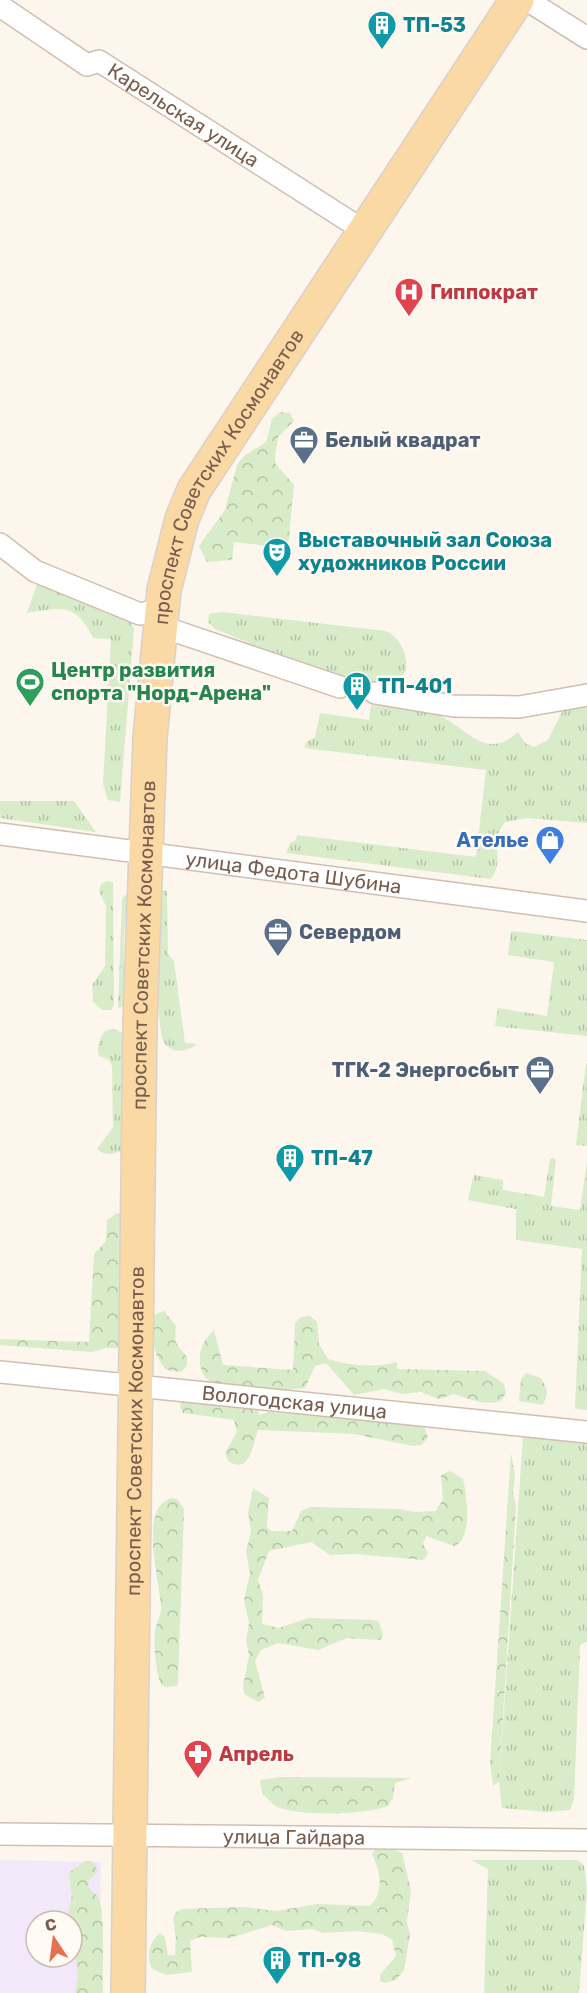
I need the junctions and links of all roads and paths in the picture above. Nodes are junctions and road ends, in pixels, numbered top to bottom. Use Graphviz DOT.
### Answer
graph roads {
  1 [pos="517,0"];
  2 [pos="527,0"];
  3 [pos="0,6"];
  4 [pos="587,38"];
  5 [pos="366,232"];
  6 [pos="0,544"];
  7 [pos="161,617"];
  8 [pos="340,687"];
  9 [pos="375,693"];
  10 [pos="587,695"];
  11 [pos="0,834"];
  12 [pos="147,854"];
  13 [pos="587,911"];
  14 [pos="0,1372"];
  15 [pos="136,1386"];
  16 [pos="587,1432"];
  17 [pos="0,1834"];
  18 [pos="132,1835"];
  19 [pos="587,1840"];
  20 [pos="128,1993"];
  1 -- 5 [label="main road, проспект Советских Космонавтов"];
  2 -- 4 [label="street"];
  3 -- 5 [label="street, Карельская улица"];
  5 -- 7 [label="main road, проспект Советских Космонавтов"];
  6 -- 7 [label="street"];
  7 -- 8 [label="street"];
  7 -- 12 [label="main road, проспект Советских Космонавтов"];
  9 -- 10 [label="street"];
  11 -- 12 [label="street, улица Федота Шубина"];
  12 -- 13 [label="street, улица Федота Шубина"];
  12 -- 15 [label="main road, проспект Советских Космонавтов"];
  14 -- 15 [label="street, Вологодская улица"];
  15 -- 16 [label="street, Вологодская улица"];
  15 -- 18 [label="main road, проспект Советских Космонавтов"];
  17 -- 18 [label="street, улица Гайдара"];
  18 -- 19 [label="street, улица Гайдара"];
  18 -- 20 [label="main road, проспект Советских Космонавтов"];
}
